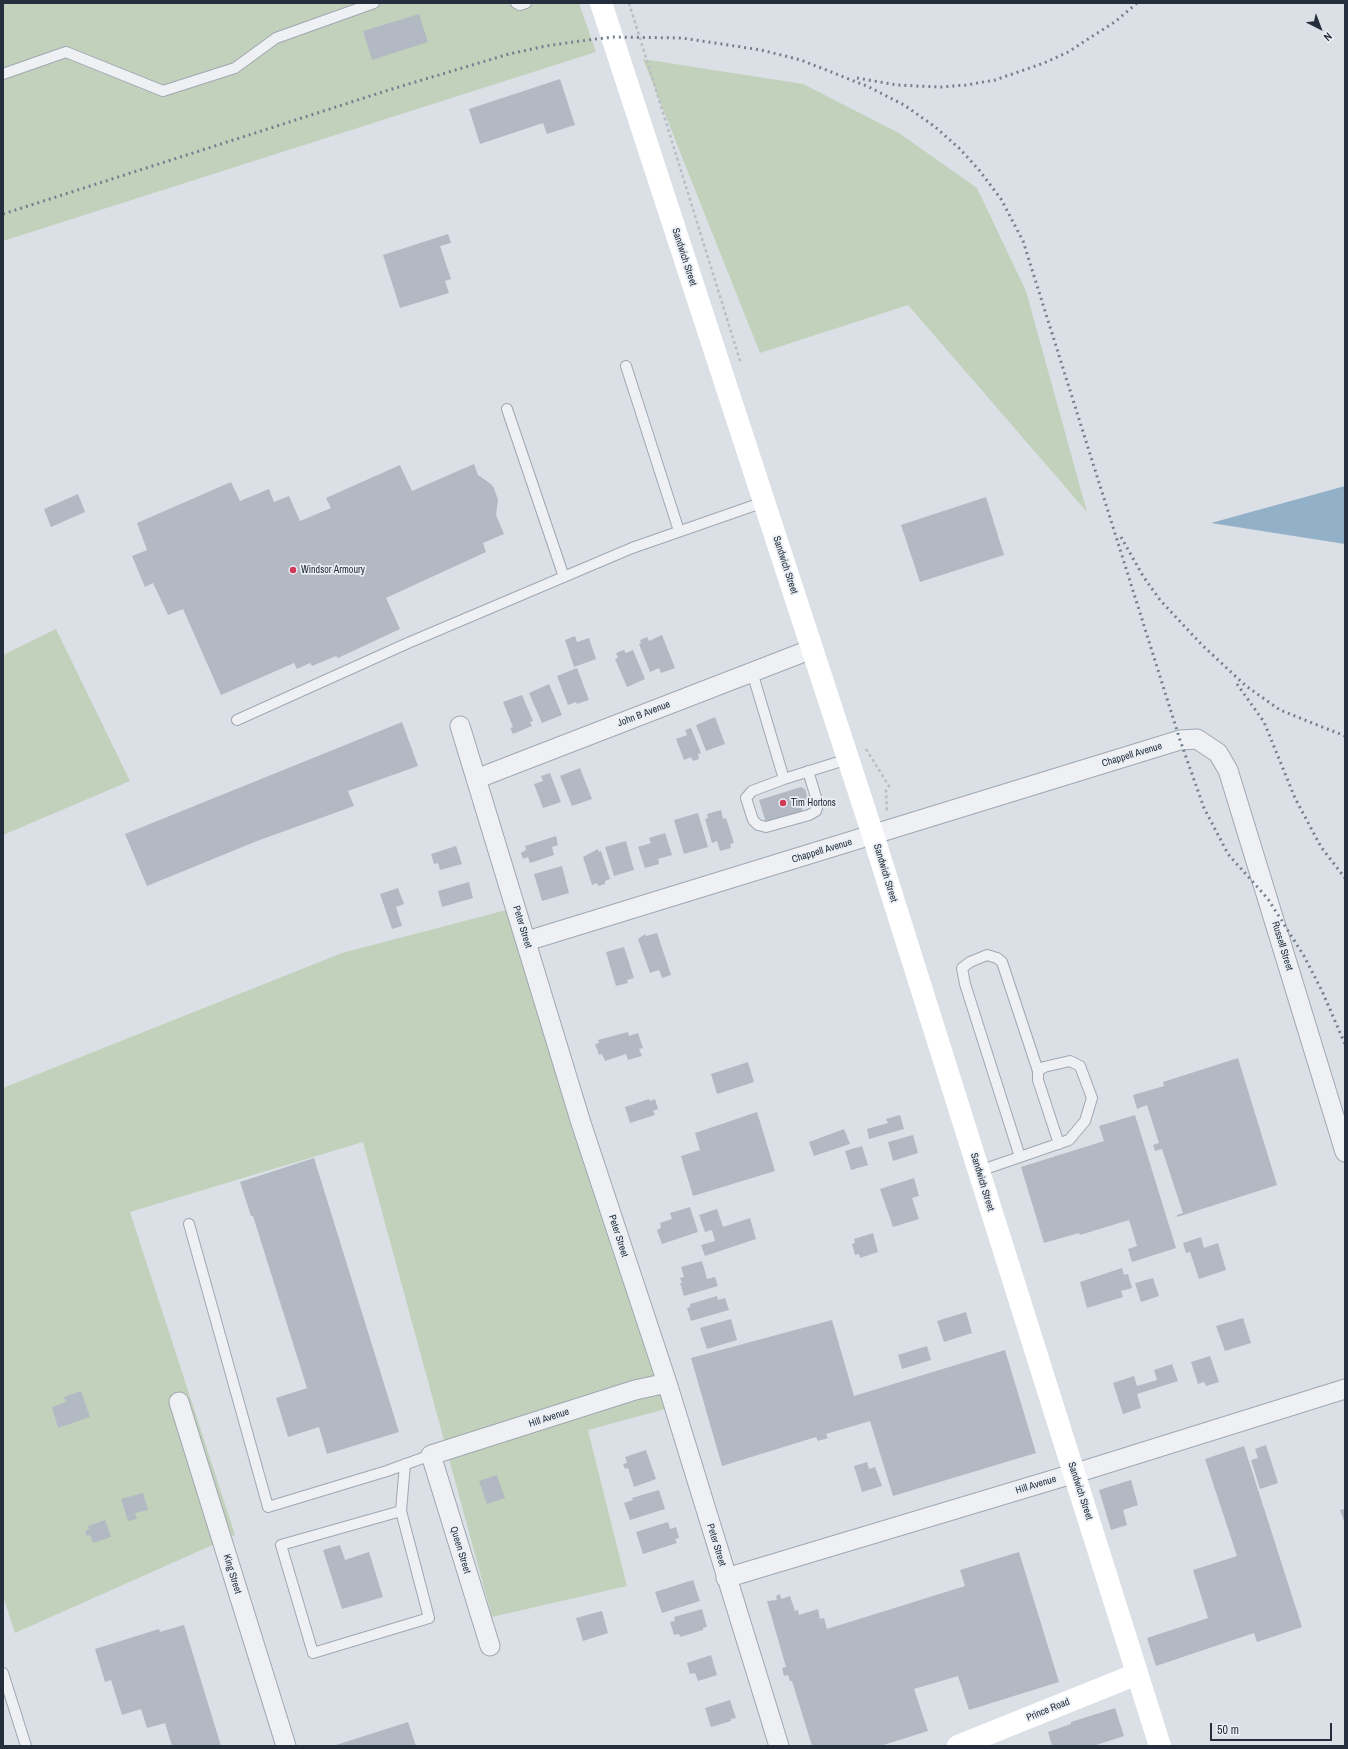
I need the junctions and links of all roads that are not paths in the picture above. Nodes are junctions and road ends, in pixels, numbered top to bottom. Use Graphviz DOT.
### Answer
graph roads {
  1 [pos="374,3"];
  2 [pos="516,3"];
  3 [pos="526,3"];
  4 [pos="601,3"];
  5 [pos="3,74"];
  6 [pos="626,366"];
  7 [pos="507,409"];
  8 [pos="764,502"];
  9 [pos="679,532"];
  10 [pos="564,577"];
  11 [pos="812,649"];
  12 [pos="752,672"];
  13 [pos="237,720"];
  14 [pos="460,726"];
  15 [pos="1208,745"];
  16 [pos="848,759"];
  17 [pos="808,772"];
  18 [pos="476,779"];
  19 [pos="784,779"];
  20 [pos="881,832"];
  21 [pos="527,941"];
  22 [pos="1038,1071"];
  23 [pos="1059,1144"];
  24 [pos="1345,1152"];
  25 [pos="1020,1157"];
  26 [pos="979,1171"];
  27 [pos="189,1224"];
  28 [pos="667,1384"];
  29 [pos="1345,1389"];
  30 [pos="179,1402"];
  31 [pos="431,1455"];
  32 [pos="405,1464"];
  33 [pos="1074,1473"];
  34 [pos="401,1511"];
  35 [pos="726,1578"];
  36 [pos="490,1646"];
  37 [pos="3,1673"];
  38 [pos="1137,1674"];
  39 [pos="26,1746"];
  40 [pos="286,1746"];
  41 [pos="779,1746"];
  42 [pos="958,1746"];
  43 [pos="1160,1746"];
  1 -- 5 [label="lane"];
  2 -- 3 [label="lane"];
  4 -- 8 [label="main road, Sandwich Street"];
  6 -- 9 [label="lane"];
  7 -- 10 [label="lane"];
  8 -- 9 [label="lane"];
  8 -- 11 [label="main road, Sandwich Street"];
  9 -- 10 [label="lane"];
  10 -- 13 [label="lane"];
  11 -- 12 [label="street, John B Avenue"];
  11 -- 16 [label="main road, Sandwich Street"];
  12 -- 18 [label="street, John B Avenue"];
  12 -- 19 [label="lane"];
  14 -- 18 [label="street, Peter Street"];
  15 -- 20 [label="street, Chappell Avenue"];
  15 -- 24 [label="street, Russell Street"];
  16 -- 17 [label="lane"];
  16 -- 20 [label="main road, Sandwich Street"];
  17 -- 19 [label="lane"];
  17 -- 19 [label="lane"];
  18 -- 21 [label="street, Peter Street"];
  20 -- 21 [label="street, Chappell Avenue"];
  20 -- 26 [label="main road, Sandwich Street"];
  21 -- 28 [label="street, Peter Street"];
  22 -- 23 [label="lane"];
  22 -- 23 [label="lane"];
  22 -- 25 [label="lane"];
  23 -- 25 [label="lane"];
  25 -- 26 [label="lane"];
  26 -- 33 [label="main road, Sandwich Street"];
  27 -- 32 [label="lane"];
  28 -- 31 [label="street, Hill Avenue"];
  28 -- 35 [label="street, Peter Street"];
  29 -- 33 [label="street, Hill Avenue"];
  30 -- 40 [label="street, King Street"];
  31 -- 32 [label="lane"];
  31 -- 36 [label="street, Queen Street"];
  32 -- 34 [label="lane"];
  33 -- 35 [label="street, Hill Avenue"];
  33 -- 38 [label="main road, Sandwich Street"];
  34 -- 34 [label="lane"];
  35 -- 41 [label="street, Peter Street"];
  37 -- 39 [label="lane"];
  38 -- 42 [label="main road, Prince Road"];
  38 -- 43 [label="main road, Sandwich Street"];
}
